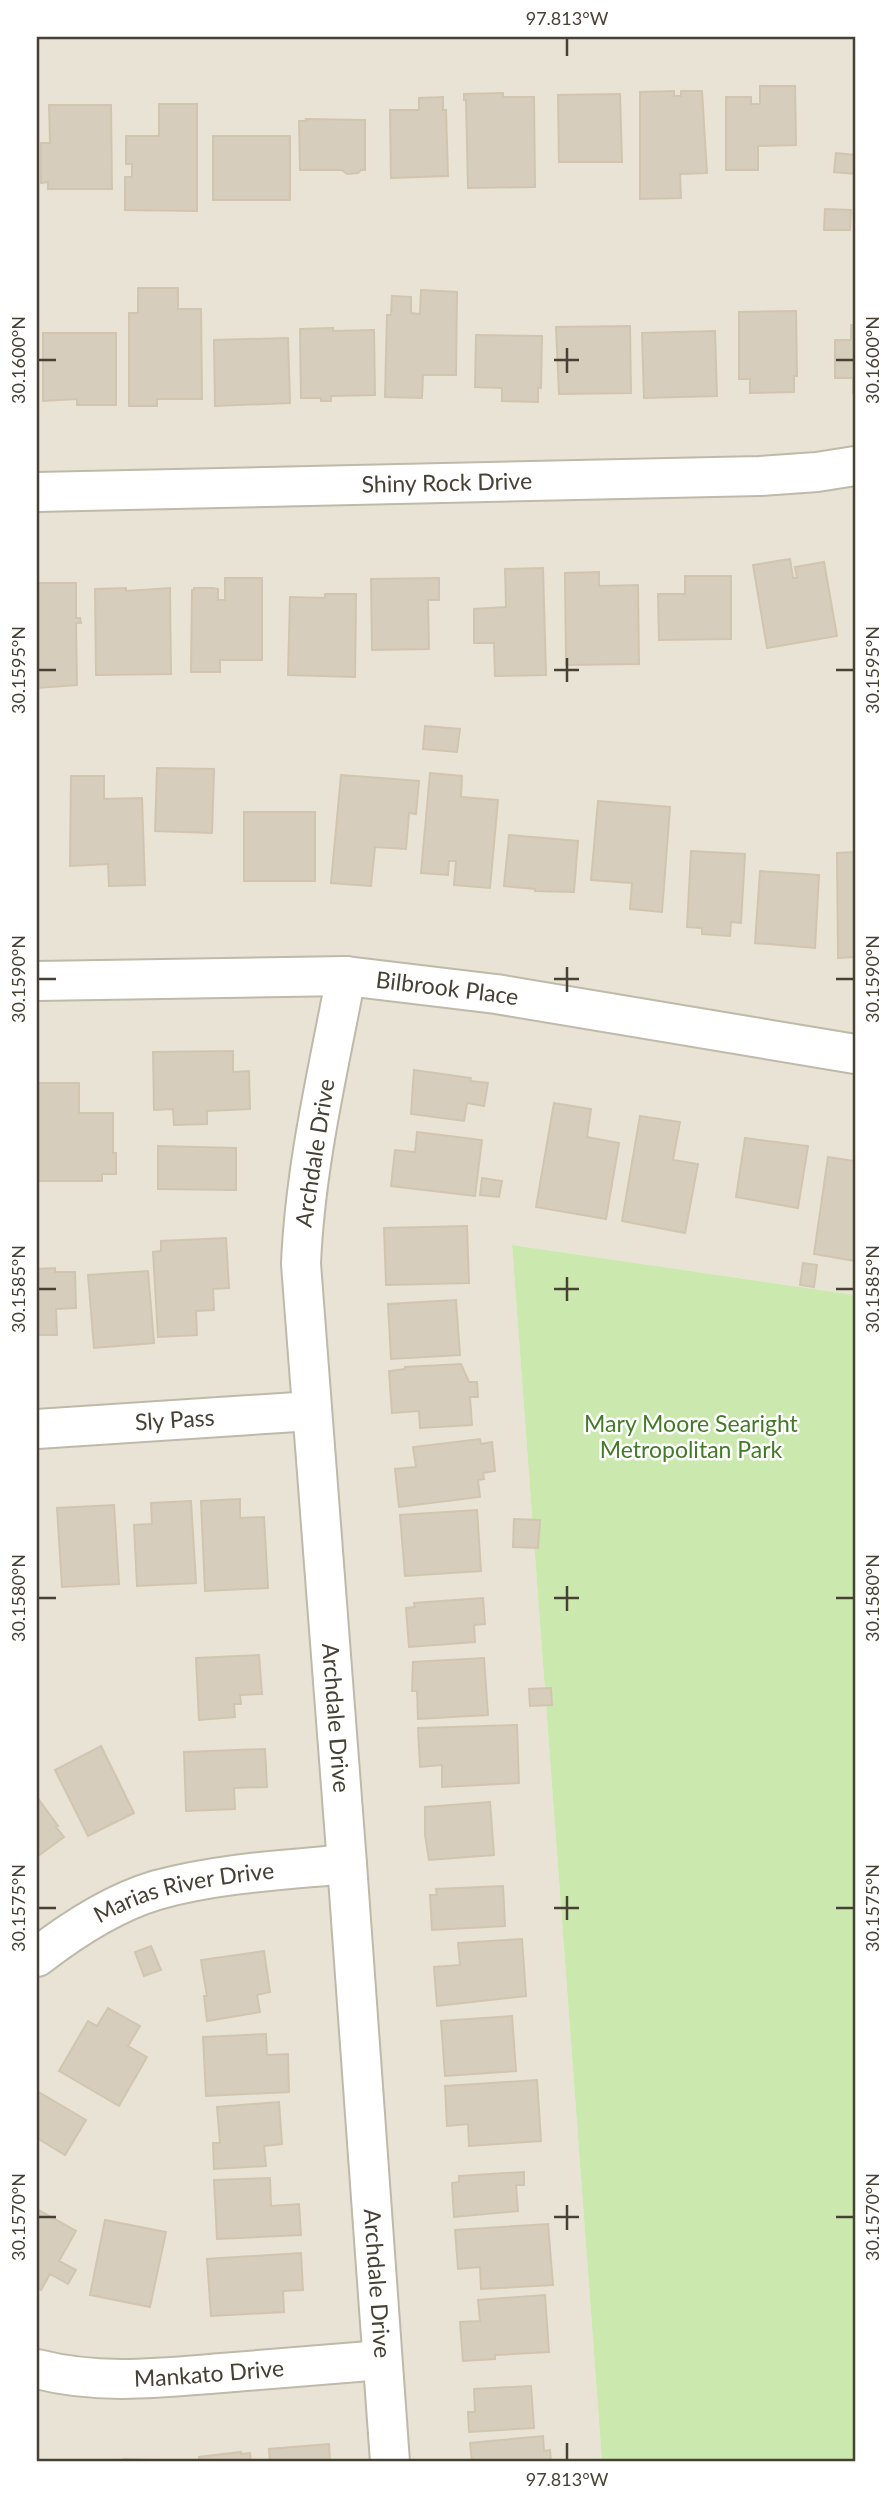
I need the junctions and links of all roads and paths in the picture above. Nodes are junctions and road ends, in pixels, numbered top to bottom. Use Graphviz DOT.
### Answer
graph roads {
  1 [pos="855,466"];
  2 [pos="37,492"];
  3 [pos="346,976"];
  4 [pos="37,981"];
  5 [pos="855,1054"];
  6 [pos="312,1411"];
  7 [pos="37,1430"];
  8 [pos="347,1864"];
  9 [pos="37,1957"];
  10 [pos="382,2360"];
  11 [pos="37,2369"];
  12 [pos="390,2462"];
  1 -- 2 [label="street, Shiny Rock Drive"];
  3 -- 4 [label="street, Bilbrook Place"];
  3 -- 5 [label="street, Bilbrook Place"];
  3 -- 6 [label="street, Archdale Drive"];
  6 -- 7 [label="street, Sly Pass"];
  6 -- 8 [label="street, Archdale Drive"];
  8 -- 9 [label="street, Marias River Drive"];
  8 -- 10 [label="street, Archdale Drive"];
  10 -- 11 [label="street, Mankato Drive"];
  10 -- 12 [label="street, Archdale Drive"];
}
